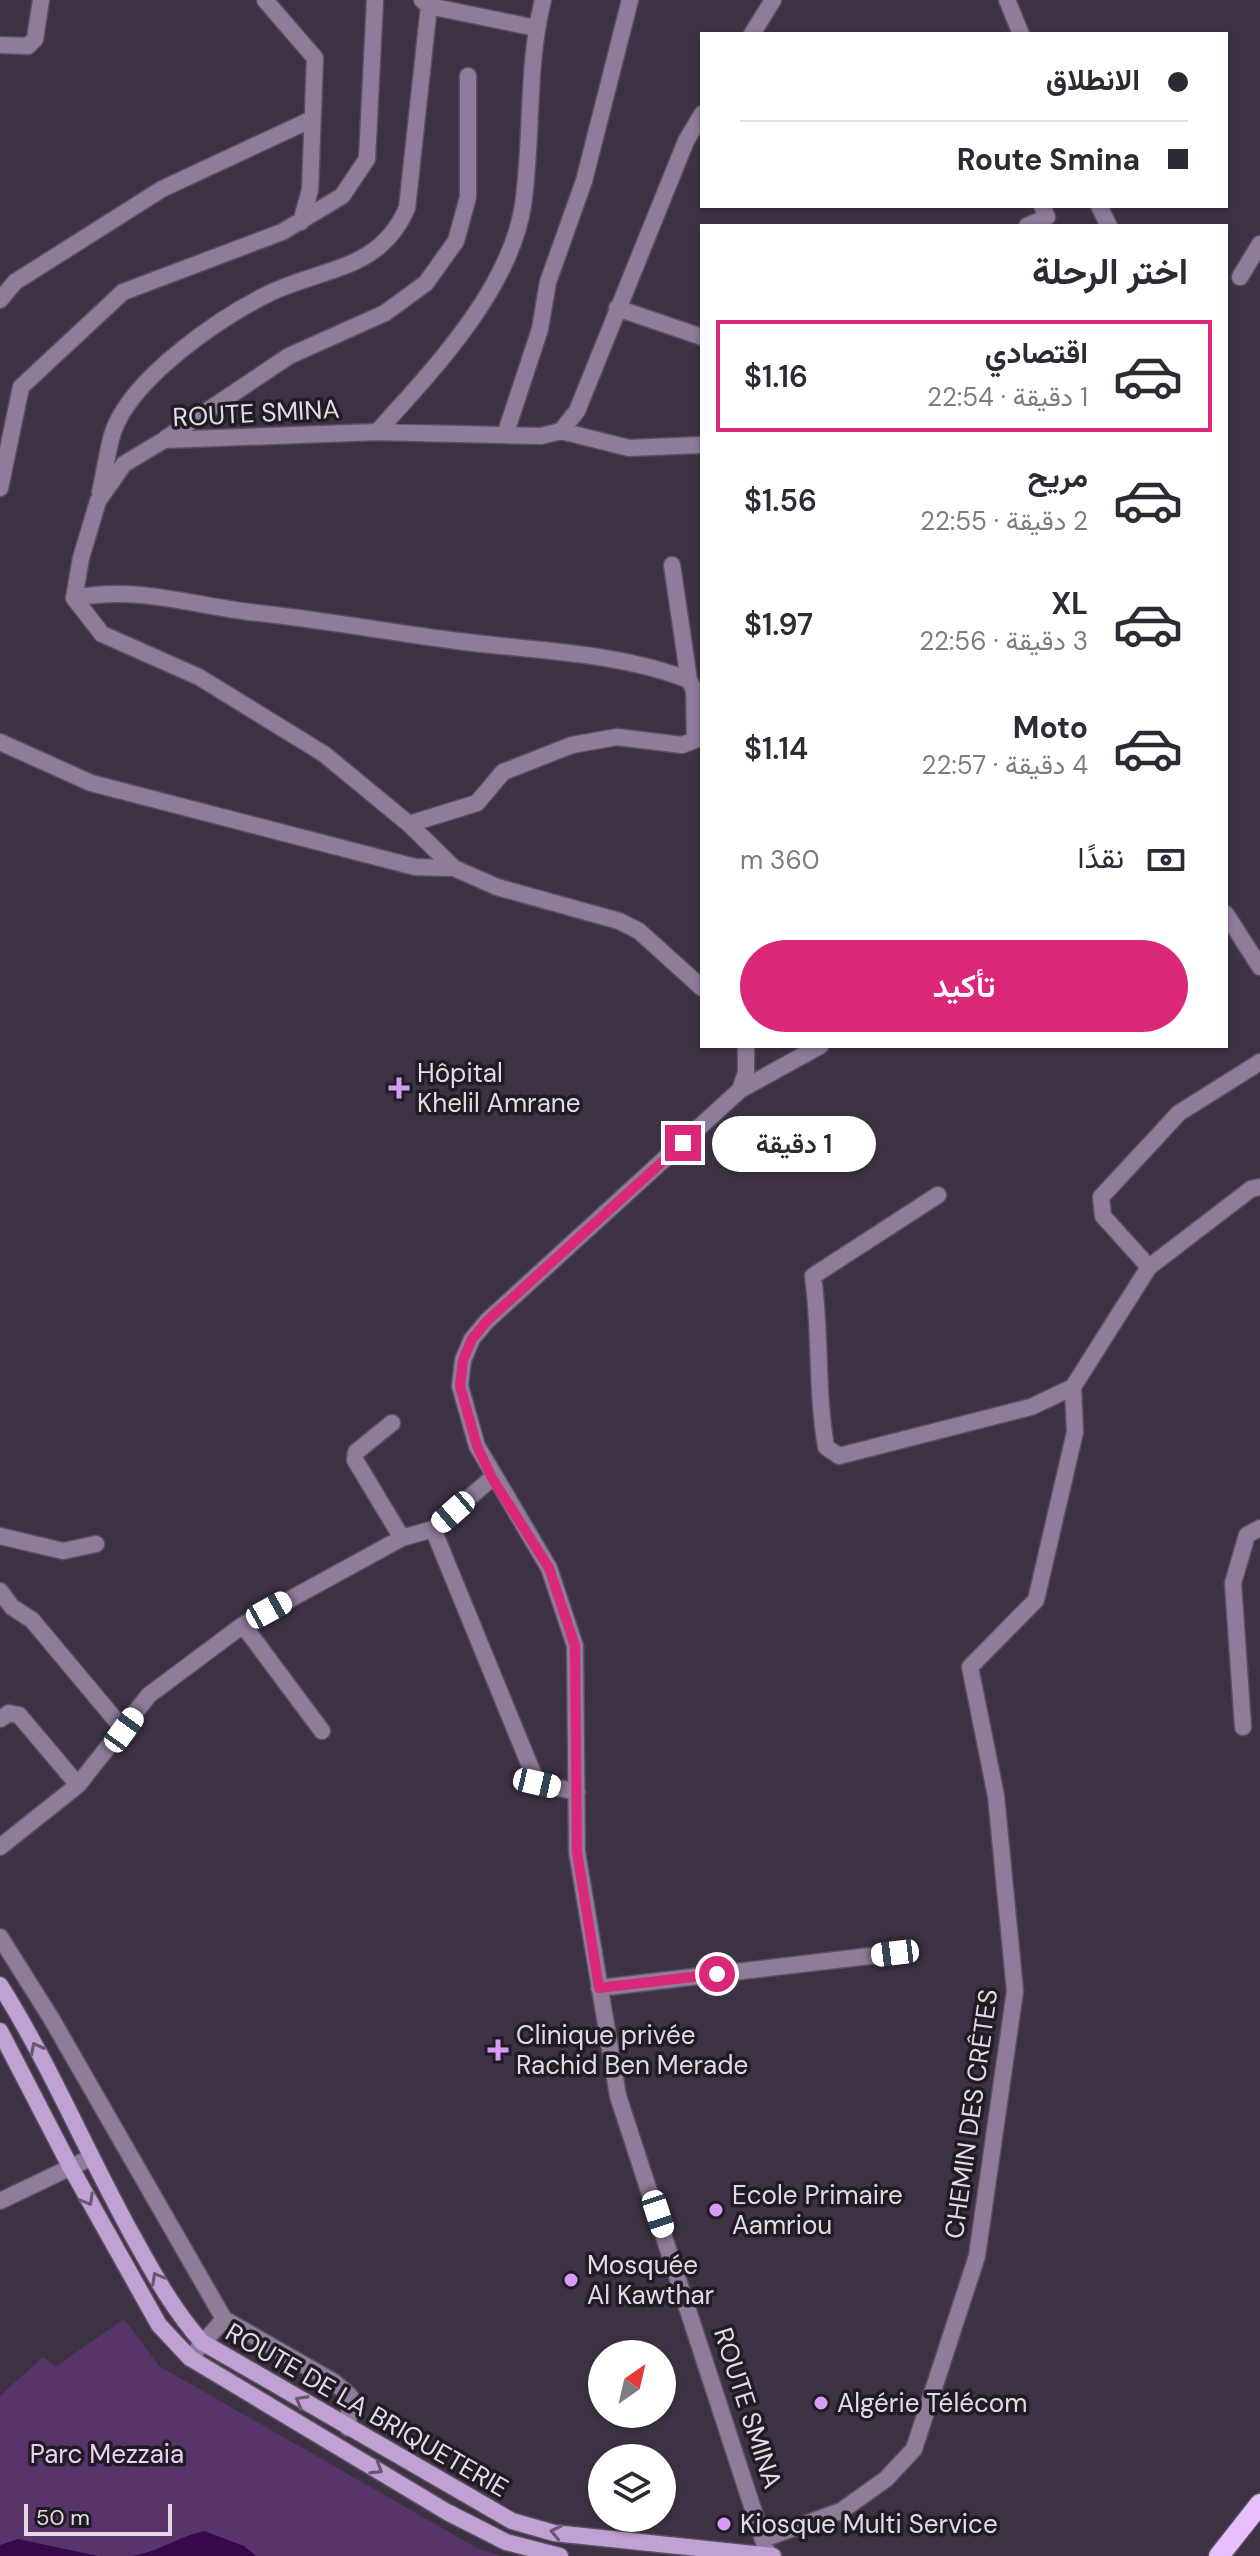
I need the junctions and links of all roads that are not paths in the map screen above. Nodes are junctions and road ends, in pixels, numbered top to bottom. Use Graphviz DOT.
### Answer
graph roads {
  1 [pos="41,0"];
  2 [pos="265,0"];
  3 [pos="375,0"];
  4 [pos="543,0"];
  5 [pos="630,0"];
  6 [pos="773,0"];
  7 [pos="1007,0"];
  8 [pos="425,3"];
  9 [pos="536,28"];
  10 [pos="753,32"];
  11 [pos="1020,32"];
  12 [pos="0,45"];
  13 [pos="468,76"];
  14 [pos="700,117"];
  15 [pos="310,120"];
  16 [pos="1043,208"];
  17 [pos="301,222"];
  18 [pos="1031,224"];
  19 [pos="1260,244"];
  20 [pos="1240,277"];
  21 [pos="0,300"];
  22 [pos="617,308"];
  23 [pos="700,336"];
  24 [pos="561,431"];
  25 [pos="377,432"];
  26 [pos="505,435"];
  27 [pos="164,440"];
  28 [pos="700,445"];
  29 [pos="0,488"];
  30 [pos="98,501"];
  31 [pos="672,565"];
  32 [pos="74,598"];
  33 [pos="689,680"];
  34 [pos="0,742"];
  35 [pos="409,824"];
  36 [pos="454,868"];
  37 [pos="1228,917"];
  38 [pos="1260,967"];
  39 [pos="700,986"];
  40 [pos="746,1048"];
  41 [pos="816,1048"];
  42 [pos="1260,1062"];
  43 [pos="740,1090"];
  44 [pos="1260,1187"];
  45 [pos="938,1195"];
  46 [pos="1149,1267"];
  47 [pos="1073,1387"];
  48 [pos="392,1423"];
  49 [pos="492,1478"];
  50 [pos="1260,1528"];
  51 [pos="433,1529"];
  52 [pos="0,1536"];
  53 [pos="402,1538"];
  54 [pos="96,1544"];
  55 [pos="0,1591"];
  56 [pos="243,1625"];
  57 [pos="0,1719"];
  58 [pos="1243,1727"];
  59 [pos="124,1730"];
  60 [pos="322,1731"];
  61 [pos="78,1785"];
  62 [pos="577,1792"];
  63 [pos="0,1847"];
  64 [pos="0,1937"];
  65 [pos="895,1953"];
  66 [pos="0,1985"];
  67 [pos="599,1988"];
  68 [pos="0,2031"];
  69 [pos="90,2158"];
  70 [pos="71,2168"];
  71 [pos="0,2201"];
  72 [pos="224,2319"];
  73 [pos="202,2342"];
  74 [pos="190,2358"];
  75 [pos="348,2428"];
  76 [pos="1260,2504"];
  77 [pos="769,2550"];
  78 [pos="560,2556"];
  79 [pos="1219,2556"];
  1 -- 12 [label="street"];
  2 -- 15 [label="street"];
  3 -- 17 [label="street"];
  4 -- 9 [label="street"];
  5 -- 26 [label="street"];
  6 -- 10 [label="street"];
  7 -- 11 [label="street"];
  8 -- 9 [label="street"];
  8 -- 30 [label="street"];
  9 -- 25 [label="street"];
  13 -- 27 [label="street"];
  14 -- 22 [label="street"];
  15 -- 17 [label="street"];
  15 -- 21 [label="street"];
  16 -- 18 [label="street"];
  17 -- 29 [label="street"];
  19 -- 20 [label="street"];
  22 -- 23 [label="street"];
  22 -- 24 [label="street"];
  24 -- 26 [label="street, ROUTE SMINA"];
  24 -- 28 [label="street"];
  25 -- 26 [label="street, ROUTE SMINA"];
  25 -- 27 [label="street, ROUTE SMINA"];
  27 -- 30 [label="street, ROUTE SMINA"];
  30 -- 32 [label="street, ROUTE SMINA"];
  31 -- 33 [label="street"];
  32 -- 33 [label="street"];
  32 -- 35 [label="street"];
  33 -- 35 [label="street"];
  34 -- 36 [label="street"];
  35 -- 36 [label="street"];
  36 -- 39 [label="street"];
  37 -- 38 [label="street"];
  40 -- 43 [label="street"];
  41 -- 43 [label="street, ROUTE SMINA"];
  42 -- 46 [label="street"];
  43 -- 49 [label="street, ROUTE SMINA"];
  44 -- 46 [label="street"];
  45 -- 47 [label="street"];
  46 -- 47 [label="street"];
  47 -- 77 [label="street, CHEMIN DES CRÊTES"];
  48 -- 53 [label="street"];
  49 -- 51 [label="street"];
  49 -- 62 [label="street, ROUTE SMINA"];
  50 -- 58 [label="street"];
  51 -- 53 [label="street"];
  51 -- 62 [label="street"];
  52 -- 54 [label="street"];
  53 -- 56 [label="street"];
  55 -- 59 [label="street"];
  56 -- 59 [label="street"];
  56 -- 60 [label="street"];
  57 -- 61 [label="street"];
  59 -- 61 [label="street"];
  61 -- 63 [label="street"];
  62 -- 67 [label="street, ROUTE SMINA"];
  64 -- 72 [label="street"];
  65 -- 67 [label="street"];
  69 -- 66 [label="street, ROUTE DE LA BRIQUETERIE, one-way"];
  67 -- 77 [label="street, ROUTE SMINA"];
  68 -- 70 [label="street, ROUTE DE LA BRIQUETERIE"];
  69 -- 70 [label="street"];
  73 -- 69 [label="street, ROUTE DE LA BRIQUETERIE, one-way"];
  70 -- 71 [label="street"];
  70 -- 74 [label="street, ROUTE DE LA BRIQUETERIE, one-way"];
  72 -- 73 [label="street"];
  72 -- 75 [label="street"];
  73 -- 74 [label="street"];
  75 -- 73 [label="street, ROUTE DE LA BRIQUETERIE, one-way"];
  74 -- 78 [label="street, ROUTE DE LA BRIQUETERIE, one-way"];
  77 -- 75 [label="street, ROUTE DE LA BRIQUETERIE, one-way"];
  76 -- 79 [label="main road"];
}
